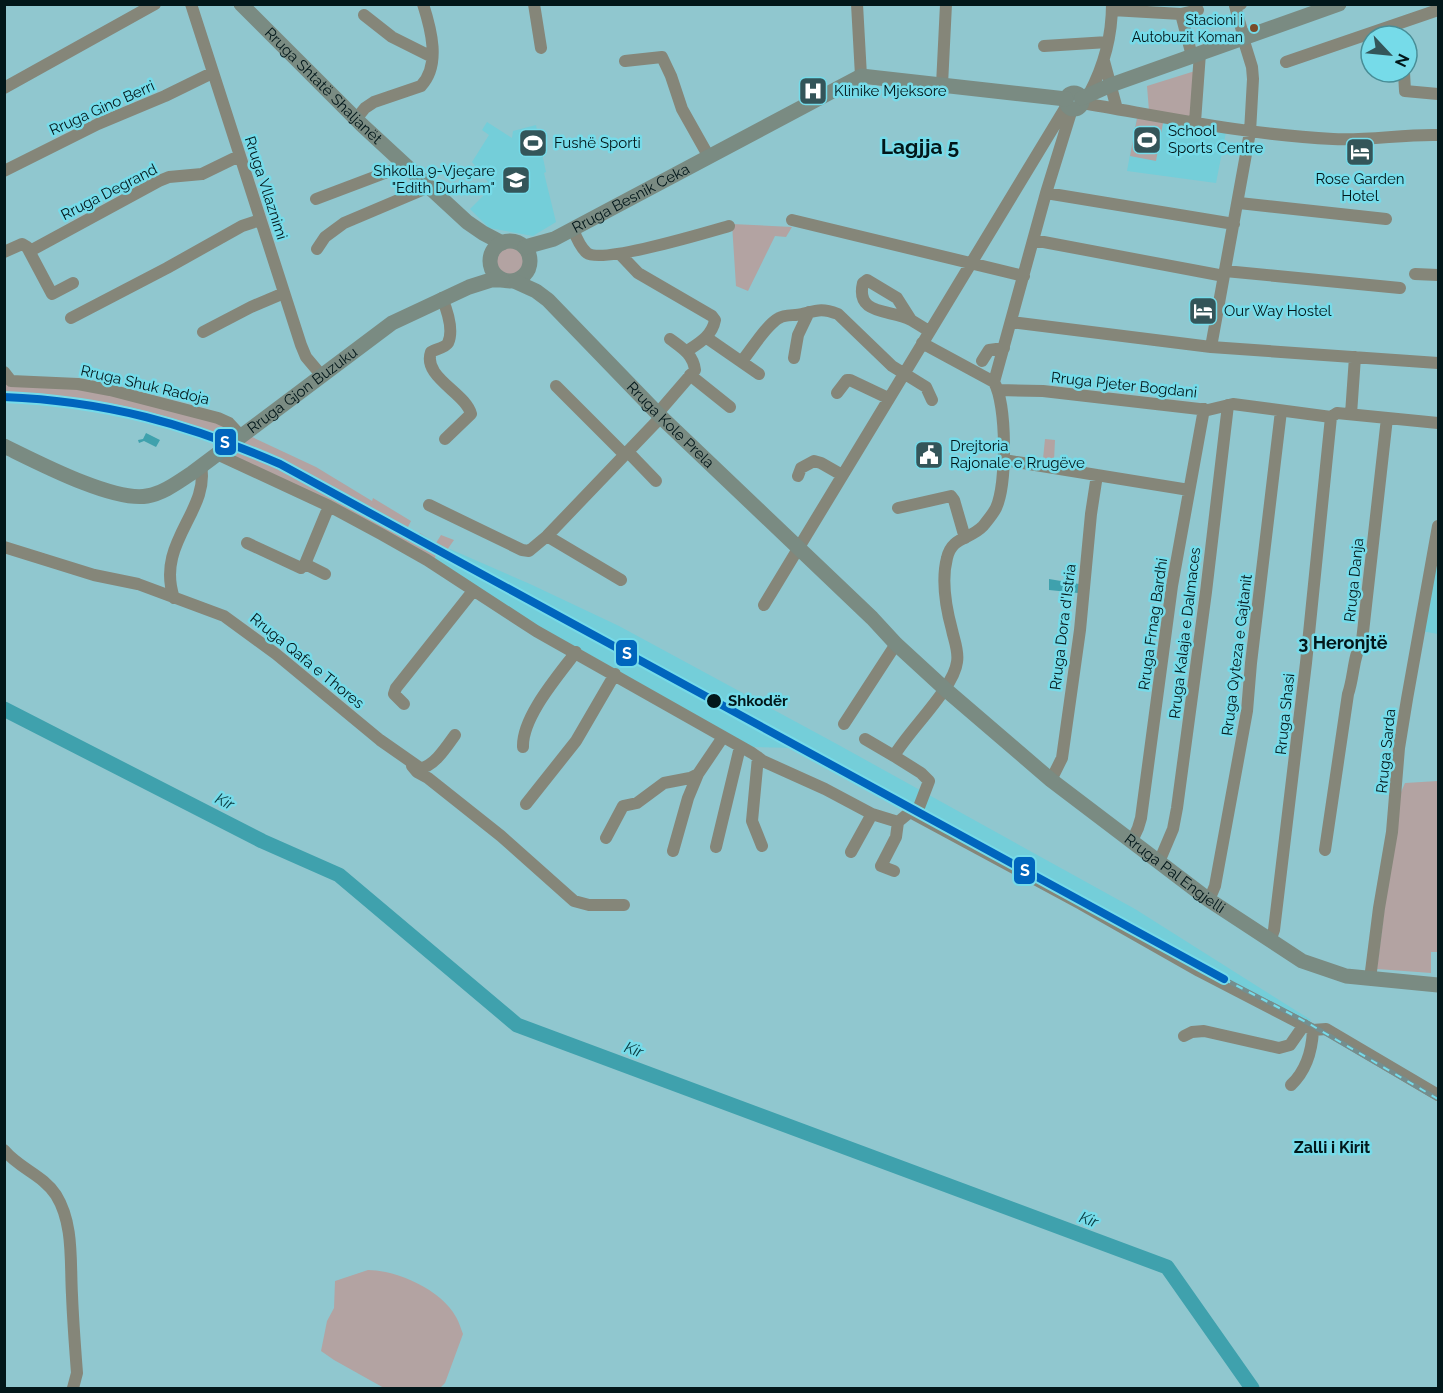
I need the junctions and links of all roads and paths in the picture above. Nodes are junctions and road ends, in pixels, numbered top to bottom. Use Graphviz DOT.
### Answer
graph roads {
  1 [pos="155,4"];
  2 [pos="191,4"];
  3 [pos="241,4"];
  4 [pos="423,4"];
  5 [pos="534,4"];
  6 [pos="857,4"];
  7 [pos="946,4"];
  8 [pos="1241,4"];
  9 [pos="1339,4"];
  10 [pos="1112,7"];
  11 [pos="1310,9"];
  12 [pos="1198,10"];
  13 [pos="1438,10"];
  14 [pos="1174,11"];
  15 [pos="364,15"];
  16 [pos="1244,38"];
  17 [pos="1108,42"];
  18 [pos="1044,46"];
  19 [pos="541,48"];
  20 [pos="1196,55"];
  21 [pos="432,57"];
  22 [pos="625,61"];
  23 [pos="1104,61"];
  24 [pos="1286,62"];
  25 [pos="212,73"];
  26 [pos="861,76"];
  27 [pos="1405,84"];
  28 [pos="942,85"];
  29 [pos="1111,85"];
  30 [pos="4,88"];
  31 [pos="1438,94"];
  32 [pos="1076,101"];
  33 [pos="1117,109"];
  34 [pos="356,119"];
  35 [pos="1195,122"];
  36 [pos="1250,132"];
  37 [pos="1438,135"];
  38 [pos="239,156"];
  39 [pos="709,157"];
  40 [pos="406,165"];
  41 [pos="4,171"];
  42 [pos="428,185"];
  43 [pos="1046,193"];
  44 [pos="316,199"];
  45 [pos="1239,203"];
  46 [pos="1386,219"];
  47 [pos="260,220"];
  48 [pos="792,220"];
  49 [pos="1234,224"];
  50 [pos="729,226"];
  51 [pos="473,227"];
  52 [pos="573,229"];
  53 [pos="554,239"];
  54 [pos="1033,240"];
  55 [pos="502,243"];
  56 [pos="525,247"];
  57 [pos="316,249"];
  58 [pos="30,250"];
  59 [pos="4,252"];
  60 [pos="620,254"];
  61 [pos="490,262"];
  62 [pos="970,263"];
  63 [pos="530,265"];
  64 [pos="1225,273"];
  65 [pos="1415,274"];
  66 [pos="1438,275"];
  67 [pos="1024,276"];
  68 [pos="508,281"];
  69 [pos="73,283"];
  70 [pos="469,287"];
  71 [pos="1400,288"];
  72 [pos="284,294"];
  73 [pos="442,298"];
  74 [pos="548,300"];
  75 [pos="809,312"];
  76 [pos="70,318"];
  77 [pos="911,320"];
  78 [pos="1011,322"];
  79 [pos="929,331"];
  80 [pos="203,332"];
  81 [pos="707,338"];
  82 [pos="670,339"];
  83 [pos="922,343"];
  84 [pos="1212,347"];
  85 [pos="1004,348"];
  86 [pos="687,351"];
  87 [pos="1355,357"];
  88 [pos="794,358"];
  89 [pos="742,361"];
  90 [pos="982,361"];
  91 [pos="1438,363"];
  92 [pos="4,372"];
  93 [pos="903,373"];
  94 [pos="759,374"];
  95 [pos="690,375"];
  96 [pos="322,376"];
  97 [pos="556,386"];
  98 [pos="996,386"];
  99 [pos="837,393"];
  100 [pos="888,398"];
  101 [pos="932,400"];
  102 [pos="1228,405"];
  103 [pos="730,407"];
  104 [pos="1204,409"];
  105 [pos="1281,411"];
  106 [pos="1351,414"];
  107 [pos="659,416"];
  108 [pos="1330,417"];
  109 [pos="1388,418"];
  110 [pos="1438,423"];
  111 [pos="241,435"];
  112 [pos="445,439"];
  113 [pos="4,446"];
  114 [pos="626,453"];
  115 [pos="217,454"];
  116 [pos="1004,460"];
  117 [pos="201,466"];
  118 [pos="842,475"];
  119 [pos="798,476"];
  120 [pos="1096,476"];
  121 [pos="656,481"];
  122 [pos="1189,490"];
  123 [pos="429,504"];
  124 [pos="329,506"];
  125 [pos="898,508"];
  126 [pos="1438,526"];
  127 [pos="547,536"];
  128 [pos="965,538"];
  129 [pos="246,543"];
  130 [pos="4,547"];
  131 [pos="797,548"];
  132 [pos="305,564"];
  133 [pos="325,574"];
  134 [pos="621,580"];
  135 [pos="473,591"];
  136 [pos="174,598"];
  137 [pos="764,605"];
  138 [pos="896,644"];
  139 [pos="576,652"];
  140 [pos="615,674"];
  141 [pos="945,689"];
  142 [pos="404,704"];
  143 [pos="844,724"];
  144 [pos="455,735"];
  145 [pos="723,737"];
  146 [pos="865,739"];
  147 [pos="523,747"];
  148 [pos="740,747"];
  149 [pos="894,756"];
  150 [pos="758,757"];
  151 [pos="412,765"];
  152 [pos="698,774"];
  153 [pos="1051,780"];
  154 [pos="525,804"];
  155 [pos="872,814"];
  156 [pos="916,815"];
  157 [pos="898,822"];
  158 [pos="606,838"];
  159 [pos="1132,841"];
  160 [pos="762,846"];
  161 [pos="716,847"];
  162 [pos="1325,850"];
  163 [pos="673,851"];
  164 [pos="851,852"];
  165 [pos="1159,862"];
  166 [pos="894,871"];
  167 [pos="1209,900"];
  168 [pos="624,905"];
  169 [pos="1270,941"];
  170 [pos="1370,979"];
  171 [pos="1438,985"];
  172 [pos="1308,1028"];
  173 [pos="1184,1036"];
  174 [pos="1291,1084"];
  175 [pos="1438,1095"];
  176 [pos="4,1150"];
  177 [pos="74,1389"];
  1 -- 30 [label="street"];
  2 -- 25 [label="street, Rruga Vllaznimi"];
  3 -- 34 [label="main road, Rruga Shtatë Shaljanët"];
  4 -- 21 [label="street"];
  5 -- 19 [label="street"];
  6 -- 26 [label="street"];
  7 -- 28 [label="street"];
  8 -- 16 [label="street"];
  9 -- 11 [label="main road"];
  10 -- 14 [label="street"];
  10 -- 17 [label="street"];
  11 -- 16 [label="main road"];
  12 -- 14 [label="street"];
  13 -- 24 [label="street"];
  14 -- 20 [label="street"];
  15 -- 21 [label="street"];
  16 -- 20 [label="main road"];
  16 -- 36 [label="street"];
  17 -- 18 [label="street"];
  17 -- 23 [label="street"];
  20 -- 29 [label="main road"];
  20 -- 35 [label="street"];
  21 -- 34 [label="street"];
  22 -- 39 [label="street"];
  23 -- 29 [label="street"];
  23 -- 32 [label="street"];
  25 -- 38 [label="street, Rruga Vllaznimi"];
  25 -- 41 [label="street, Rruga Gino Berri"];
  26 -- 28 [label="main road"];
  26 -- 39 [label="main road, Rruga Besnik Ceka"];
  27 -- 31 [label="street"];
  28 -- 32 [label="main road"];
  29 -- 32 [label="main road"];
  29 -- 33 [label="street"];
  32 -- 33 [label="street"];
  32 -- 43 [label="street"];
  32 -- 62 [label="street"];
  33 -- 35 [label="street"];
  34 -- 40 [label="main road, Rruga Shtatë Shaljanët"];
  35 -- 36 [label="street"];
  36 -- 37 [label="street"];
  36 -- 45 [label="street"];
  38 -- 47 [label="street, Rruga Vllaznimi"];
  38 -- 58 [label="street, Rruga Degrand"];
  39 -- 52 [label="main road, Rruga Besnik Ceka"];
  40 -- 42 [label="main road, Rruga Shtatë Shaljanët"];
  40 -- 44 [label="street"];
  42 -- 51 [label="main road, Rruga Shtatë Shaljanët"];
  42 -- 57 [label="street"];
  43 -- 49 [label="street"];
  43 -- 54 [label="street"];
  45 -- 46 [label="street"];
  45 -- 49 [label="street"];
  47 -- 72 [label="street, Rruga Vllaznimi"];
  47 -- 76 [label="street"];
  48 -- 62 [label="street"];
  49 -- 64 [label="street"];
  50 -- 60 [label="street"];
  51 -- 55 [label="main road, Rruga Shtatë Shaljanët"];
  51 -- 61 [label="main road, Rruga Shtatë Shaljanët"];
  52 -- 53 [label="main road, Rruga Besnik Ceka"];
  52 -- 60 [label="street"];
  53 -- 56 [label="main road, Rruga Besnik Ceka"];
  53 -- 63 [label="main road, Rruga Besnik Ceka"];
  54 -- 64 [label="street"];
  54 -- 67 [label="street"];
  55 -- 56 [label="main road"];
  55 -- 61 [label="main road"];
  56 -- 63 [label="main road"];
  58 -- 59 [label="street, Rruga Degrand"];
  58 -- 69 [label="street"];
  60 -- 81 [label="street"];
  61 -- 68 [label="main road"];
  61 -- 70 [label="main road, Rruga Gjon Buzuku"];
  62 -- 67 [label="street"];
  62 -- 79 [label="street"];
  63 -- 68 [label="main road"];
  63 -- 74 [label="main road, Rruga Kole Prela"];
  64 -- 71 [label="street"];
  64 -- 84 [label="street"];
  65 -- 66 [label="street"];
  67 -- 78 [label="street"];
  68 -- 70 [label="main road, Rruga Gjon Buzuku"];
  68 -- 74 [label="main road, Rruga Kole Prela"];
  70 -- 73 [label="main road, Rruga Gjon Buzuku"];
  72 -- 80 [label="street"];
  72 -- 96 [label="street, Rruga Vllaznimi"];
  73 -- 96 [label="main road, Rruga Gjon Buzuku"];
  73 -- 112 [label="street"];
  74 -- 107 [label="main road, Rruga Kole Prela"];
  75 -- 88 [label="street"];
  75 -- 89 [label="street"];
  75 -- 93 [label="street"];
  77 -- 79 [label="street"];
  78 -- 84 [label="street"];
  78 -- 85 [label="street"];
  79 -- 83 [label="street"];
  81 -- 86 [label="street"];
  81 -- 89 [label="street"];
  82 -- 86 [label="street"];
  83 -- 93 [label="street"];
  83 -- 98 [label="street"];
  84 -- 87 [label="street"];
  85 -- 90 [label="street"];
  85 -- 98 [label="street"];
  86 -- 95 [label="street"];
  87 -- 91 [label="street"];
  87 -- 106 [label="street"];
  89 -- 94 [label="street"];
  92 -- 111 [label="street, Rruga Shuk Radoja"];
  93 -- 100 [label="street"];
  93 -- 101 [label="street"];
  95 -- 103 [label="street"];
  95 -- 107 [label="street"];
  96 -- 111 [label="main road, Rruga Gjon Buzuku"];
  97 -- 114 [label="street"];
  98 -- 104 [label="street, Rruga Pjeter Bogdani"];
  98 -- 116 [label="street"];
  99 -- 100 [label="street"];
  100 -- 118 [label="street"];
  102 -- 104 [label="street, Rruga Pjeter Bogdani"];
  102 -- 105 [label="street, Rruga Pjeter Bogdani"];
  102 -- 165 [label="street, Rruga Kalaja e Dalmaces"];
  104 -- 122 [label="street, Rruga Frnag Bardhi"];
  105 -- 108 [label="street, Rruga Pjeter Bogdani"];
  105 -- 167 [label="street, Rruga Qyteza e Gajtanit"];
  106 -- 108 [label="street, Rruga Pjeter Bogdani"];
  106 -- 109 [label="street, Rruga Pjeter Bogdani"];
  107 -- 114 [label="street"];
  107 -- 131 [label="main road, Rruga Kole Prela"];
  108 -- 169 [label="street, Rruga Shasi"];
  109 -- 110 [label="street, Rruga Pjeter Bogdani"];
  109 -- 162 [label="street, Rruga Danja"];
  111 -- 115 [label="main road, Rruga Gjon Buzuku"];
  113 -- 117 [label="main road, Rruga Gjon Buzuku"];
  114 -- 121 [label="street"];
  114 -- 127 [label="street"];
  115 -- 117 [label="main road, Rruga Gjon Buzuku"];
  115 -- 124 [label="street"];
  116 -- 120 [label="street"];
  116 -- 128 [label="street"];
  117 -- 136 [label="street"];
  118 -- 119 [label="street"];
  118 -- 131 [label="street"];
  120 -- 122 [label="street"];
  120 -- 153 [label="street, Rruga Dora d'Istria"];
  122 -- 159 [label="street, Rruga Frnag Bardhi"];
  123 -- 127 [label="street"];
  124 -- 132 [label="street"];
  124 -- 135 [label="street"];
  125 -- 128 [label="street"];
  126 -- 170 [label="street, Rruga Sarda"];
  127 -- 134 [label="street"];
  128 -- 141 [label="street"];
  129 -- 132 [label="street"];
  130 -- 136 [label="street, Rruga Qafa e Thores"];
  131 -- 137 [label="street"];
  131 -- 138 [label="main road, Rruga Pal Engjelli"];
  132 -- 133 [label="street"];
  135 -- 139 [label="street"];
  135 -- 142 [label="street"];
  136 -- 151 [label="street, Rruga Qafa e Thores"];
  138 -- 141 [label="main road, Rruga Pal Engjelli"];
  138 -- 143 [label="street"];
  139 -- 140 [label="street"];
  139 -- 147 [label="street"];
  140 -- 145 [label="street"];
  140 -- 154 [label="street"];
  141 -- 149 [label="street"];
  141 -- 153 [label="main road, Rruga Pal Engjelli"];
  144 -- 151 [label="street"];
  145 -- 148 [label="street"];
  145 -- 152 [label="street"];
  146 -- 149 [label="street"];
  148 -- 150 [label="street"];
  148 -- 161 [label="street"];
  149 -- 156 [label="street"];
  150 -- 155 [label="street"];
  150 -- 160 [label="street"];
  151 -- 168 [label="street, Rruga Qafa e Thores"];
  152 -- 158 [label="street"];
  152 -- 163 [label="street"];
  153 -- 159 [label="main road, Rruga Pal Engjelli"];
  155 -- 157 [label="street"];
  155 -- 164 [label="street"];
  156 -- 157 [label="street"];
  156 -- 172 [label="street"];
  157 -- 166 [label="street"];
  159 -- 165 [label="main road, Rruga Pal Engjelli"];
  165 -- 167 [label="main road, Rruga Pal Engjelli"];
  167 -- 169 [label="main road, Rruga Pal Engjelli"];
  169 -- 170 [label="main road, Rruga Pal Engjelli"];
  170 -- 171 [label="main road, Rruga Pal Engjelli"];
  172 -- 173 [label="street"];
  172 -- 174 [label="street"];
  172 -- 175 [label="street"];
  176 -- 177 [label="street"];
}
